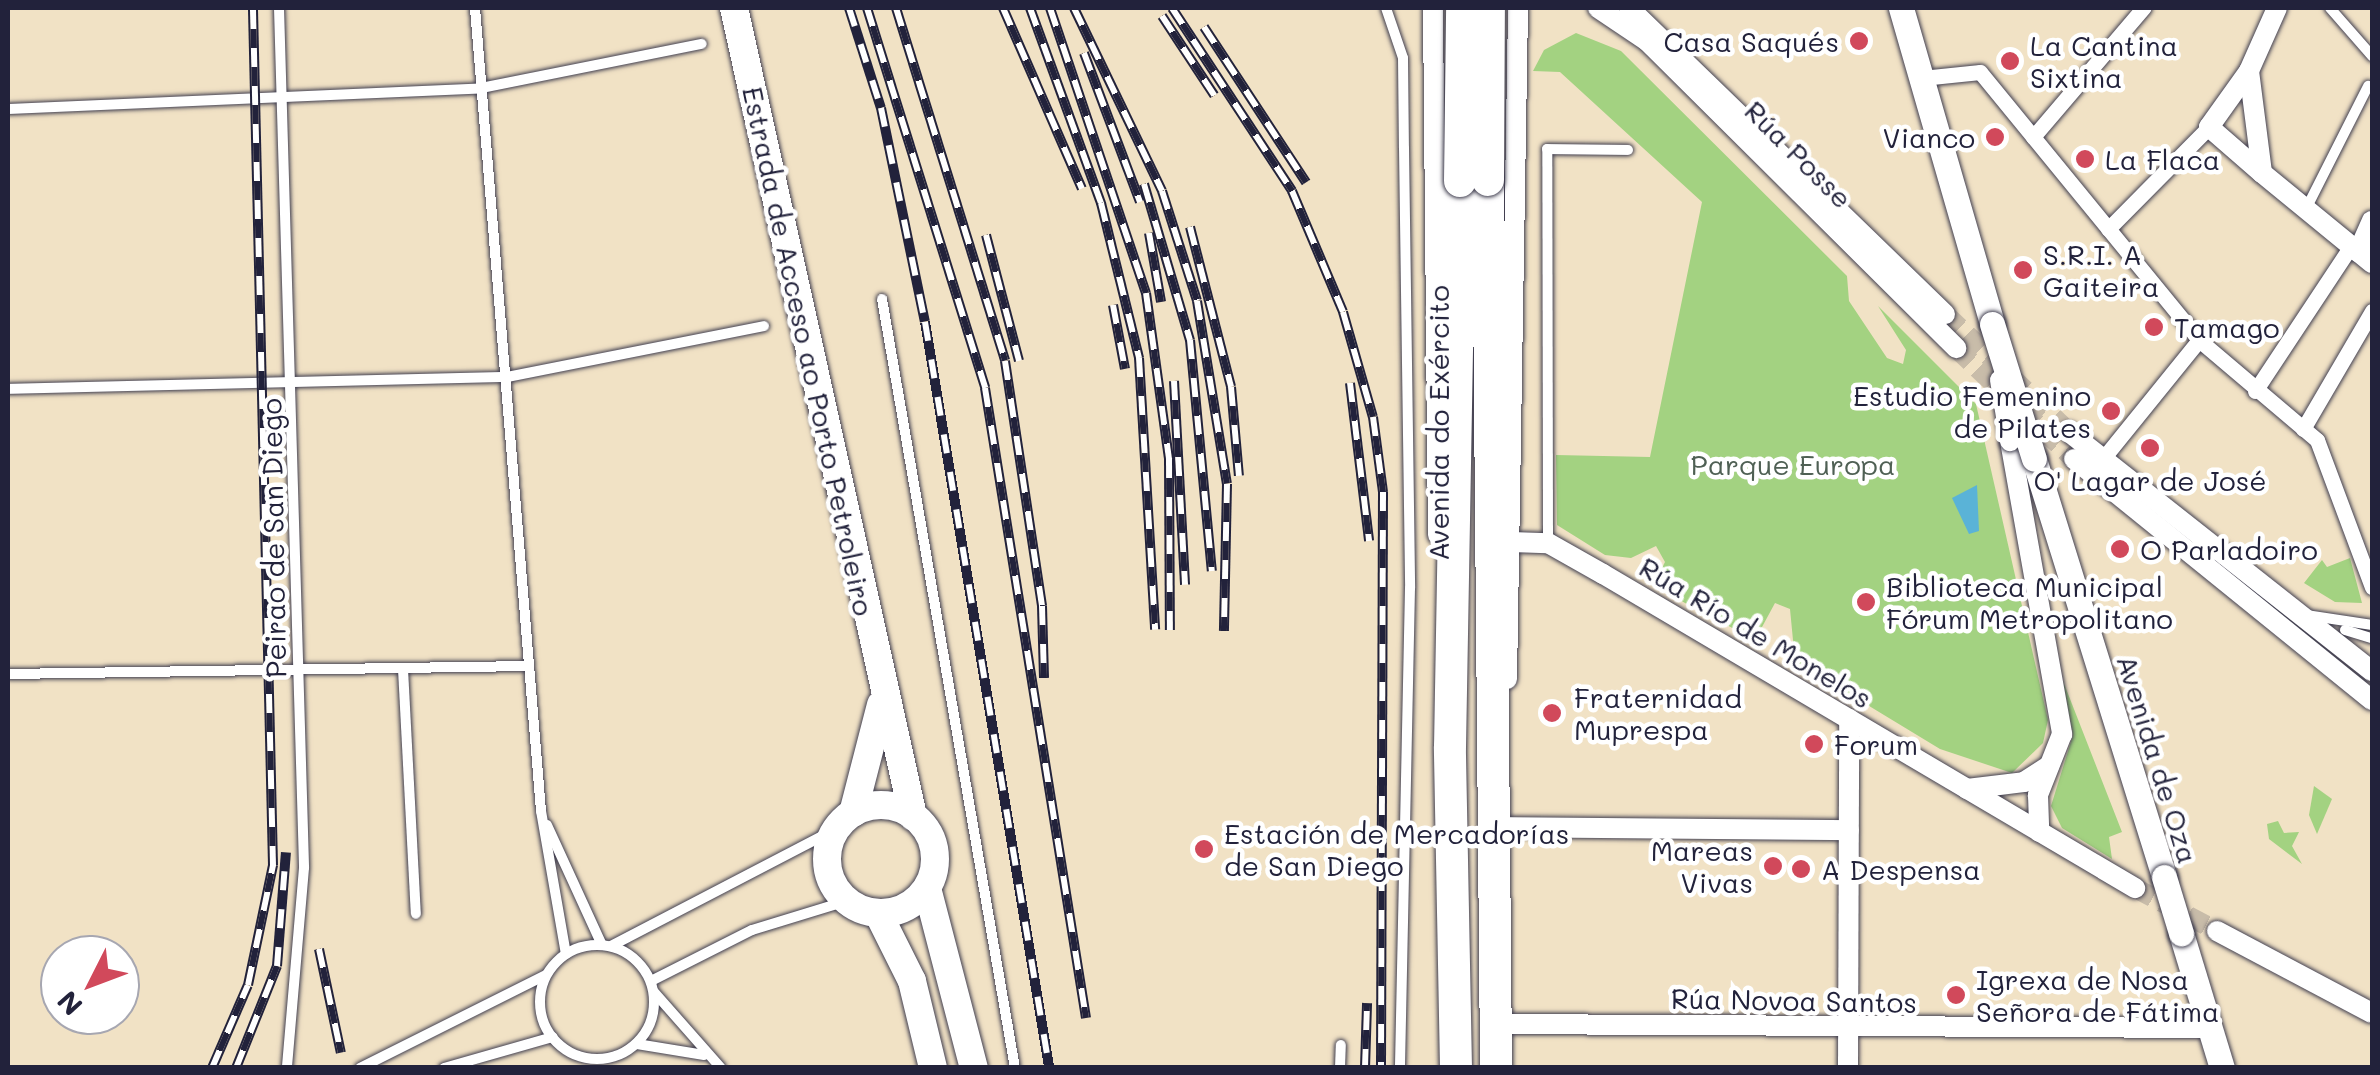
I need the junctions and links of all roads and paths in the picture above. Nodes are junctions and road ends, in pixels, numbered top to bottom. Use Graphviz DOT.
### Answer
graph roads {
  1 [pos="279,8"];
  2 [pos="475,8"];
  3 [pos="734,8"];
  4 [pos="1386,8"];
  5 [pos="1433,8"];
  6 [pos="1458,8"];
  7 [pos="1493,8"];
  8 [pos="1518,8"];
  9 [pos="1598,8"];
  10 [pos="1630,8"];
  11 [pos="1901,8"];
  12 [pos="2143,8"];
  13 [pos="2330,8"];
  14 [pos="2268,11"];
  15 [pos="702,44"];
  16 [pos="2372,56"];
  17 [pos="2249,71"];
  18 [pos="1922,78"];
  19 [pos="2368,86"];
  20 [pos="481,88"];
  21 [pos="281,99"];
  22 [pos="8,109"];
  23 [pos="2210,127"];
  24 [pos="2033,137"];
  25 [pos="1628,150"];
  26 [pos="2262,173"];
  27 [pos="1474,181"];
  28 [pos="2306,209"];
  29 [pos="2372,221"];
  30 [pos="2108,229"];
  31 [pos="2360,254"];
  32 [pos="882,298"];
  33 [pos="2372,311"];
  34 [pos="1945,314"];
  35 [pos="1992,324"];
  36 [pos="764,326"];
  37 [pos="2199,340"];
  38 [pos="1956,348"];
  39 [pos="507,377"];
  40 [pos="293,384"];
  41 [pos="8,390"];
  42 [pos="2255,392"];
  43 [pos="2302,428"];
  44 [pos="2069,432"];
  45 [pos="2074,459"];
  46 [pos="2102,461"];
  47 [pos="1511,542"];
  48 [pos="1548,543"];
  49 [pos="2372,587"];
  50 [pos="2300,615"];
  51 [pos="2372,625"];
  52 [pos="2345,630"];
  53 [pos="2372,638"];
  54 [pos="528,666"];
  55 [pos="2332,668"];
  56 [pos="404,669"];
  57 [pos="297,670"];
  58 [pos="2372,673"];
  59 [pos="8,674"];
  60 [pos="884,694"];
  61 [pos="2372,700"];
  62 [pos="1850,719"];
  63 [pos="1495,730"];
  64 [pos="2049,766"];
  65 [pos="1966,789"];
  66 [pos="541,810"];
  67 [pos="913,816"];
  68 [pos="844,821"];
  69 [pos="1496,827"];
  70 [pos="1849,830"];
  71 [pos="2038,832"];
  72 [pos="1452,837"];
  73 [pos="927,888"];
  74 [pos="2135,888"];
  75 [pos="847,901"];
  76 [pos="878,913"];
  77 [pos="416,914"];
  78 [pos="2217,931"];
  79 [pos="606,946"];
  80 [pos="566,954"];
  81 [pos="547,974"];
  82 [pos="652,986"];
  83 [pos="2372,1013"];
  84 [pos="1497,1024"];
  85 [pos="1848,1028"];
  86 [pos="2210,1028"];
  87 [pos="554,1037"];
  88 [pos="637,1044"];
  89 [pos="1341,1045"];
  90 [pos="704,1055"];
  91 [pos="601,1064"];
  92 [pos="287,1068"];
  93 [pos="360,1068"];
  94 [pos="444,1068"];
  95 [pos="720,1068"];
  96 [pos="932,1068"];
  97 [pos="974,1068"];
  98 [pos="1015,1068"];
  99 [pos="1340,1068"];
  100 [pos="1400,1068"];
  101 [pos="1456,1068"];
  102 [pos="1496,1068"];
  103 [pos="1848,1068"];
  104 [pos="2222,1068"];
  1 -- 21 [label="lane, Peirao de San Diego"];
  2 -- 20 [label="lane"];
  3 -- 60 [label="main road, Estrada de Acceso ao Porto Petroleiro"];
  4 -- 100 [label="lane"];
  5 -- 72 [label="street, Avenida do Exército"];
  6 -- 7 [label="main road"];
  6 -- 27 [label="main road, Avenida do Exército, bridge"];
  7 -- 27 [label="main road, Avenida do Exército, bridge"];
  8 -- 47 [label="street, Avenida do Exército"];
  9 -- 38 [label="street, Rúa Posse"];
  10 -- 34 [label="street, Rúa Posse"];
  11 -- 18 [label="street, Avenida de Oza"];
  12 -- 24 [label="street"];
  13 -- 16 [label="lane"];
  14 -- 17 [label="street"];
  15 -- 20 [label="lane"];
  17 -- 23 [label="street"];
  17 -- 26 [label="street"];
  18 -- 24 [label="street"];
  18 -- 35 [label="street, Avenida de Oza"];
  19 -- 28 [label="lane"];
  20 -- 21 [label="lane"];
  20 -- 39 [label="lane"];
  21 -- 22 [label="lane"];
  21 -- 40 [label="lane, Peirao de San Diego"];
  23 -- 26 [label="street"];
  23 -- 30 [label="street"];
  24 -- 30 [label="street"];
  25 -- 48 [label="lane"];
  26 -- 28 [label="street"];
  27 -- 63 [label="main road, Avenida do Exército"];
  27 -- 72 [label="main road, Avenida do Exército"];
  28 -- 31 [label="street"];
  29 -- 31 [label="street"];
  30 -- 37 [label="street"];
  31 -- 42 [label="street"];
  32 -- 98 [label="lane"];
  33 -- 43 [label="street"];
  35 -- 64 [label="street, bridge"];
  35 -- 86 [label="street, Avenida de Oza, bridge"];
  36 -- 39 [label="lane"];
  37 -- 42 [label="street"];
  37 -- 46 [label="street"];
  39 -- 40 [label="lane"];
  39 -- 54 [label="lane"];
  40 -- 41 [label="lane"];
  40 -- 57 [label="lane, Peirao de San Diego"];
  42 -- 43 [label="street"];
  43 -- 49 [label="street"];
  44 -- 46 [label="street"];
  45 -- 55 [label="street"];
  46 -- 50 [label="street"];
  47 -- 48 [label="street, Rúa Río de Monelos"];
  47 -- 63 [label="street, Avenida do Exército"];
  48 -- 62 [label="street, Rúa Río de Monelos"];
  50 -- 51 [label="lane"];
  50 -- 58 [label="street"];
  52 -- 53 [label="lane"];
  54 -- 56 [label="lane"];
  54 -- 66 [label="lane"];
  55 -- 58 [label="lane"];
  55 -- 61 [label="street"];
  56 -- 57 [label="lane"];
  56 -- 77 [label="lane"];
  57 -- 59 [label="lane"];
  57 -- 92 [label="lane, Peirao de San Diego"];
  60 -- 67 [label="main road, Estrada de Acceso ao Porto Petroleiro"];
  60 -- 68 [label="main road, Estrada de Acceso ao Porto Petroleiro"];
  62 -- 65 [label="street, Rúa Río de Monelos"];
  62 -- 70 [label="street"];
  63 -- 69 [label="main road, Avenida do Exército"];
  64 -- 65 [label="street"];
  64 -- 71 [label="street"];
  65 -- 71 [label="street, Rúa Río de Monelos"];
  66 -- 79 [label="lane"];
  66 -- 80 [label="lane"];
  67 -- 68 [label="main road"];
  67 -- 73 [label="main road, Estrada de Acceso ao Porto Petroleiro"];
  68 -- 75 [label="main road, Estrada de Acceso ao Porto Petroleiro"];
  68 -- 79 [label="lane"];
  69 -- 70 [label="street"];
  69 -- 84 [label="main road, Avenida do Exército"];
  70 -- 85 [label="street"];
  71 -- 74 [label="street, Rúa Río de Monelos"];
  72 -- 101 [label="main road, Avenida do Exército"];
  73 -- 76 [label="main road"];
  73 -- 97 [label="main road, Estrada de Acceso ao Porto Petroleiro"];
  75 -- 76 [label="main road"];
  75 -- 82 [label="lane"];
  76 -- 96 [label="main road"];
  78 -- 83 [label="street"];
  79 -- 80 [label="lane"];
  79 -- 82 [label="lane"];
  80 -- 81 [label="lane"];
  81 -- 87 [label="lane"];
  81 -- 93 [label="lane"];
  82 -- 88 [label="lane"];
  82 -- 90 [label="lane"];
  84 -- 85 [label="street, Rúa Novoa Santos"];
  84 -- 102 [label="main road, Avenida do Exército"];
  85 -- 86 [label="street, Rúa Novoa Santos"];
  85 -- 103 [label="street"];
  86 -- 104 [label="street, Avenida de Oza"];
  87 -- 91 [label="lane"];
  87 -- 94 [label="lane"];
  88 -- 90 [label="lane"];
  88 -- 91 [label="lane"];
  89 -- 99 [label="lane"];
  90 -- 95 [label="lane"];
}
